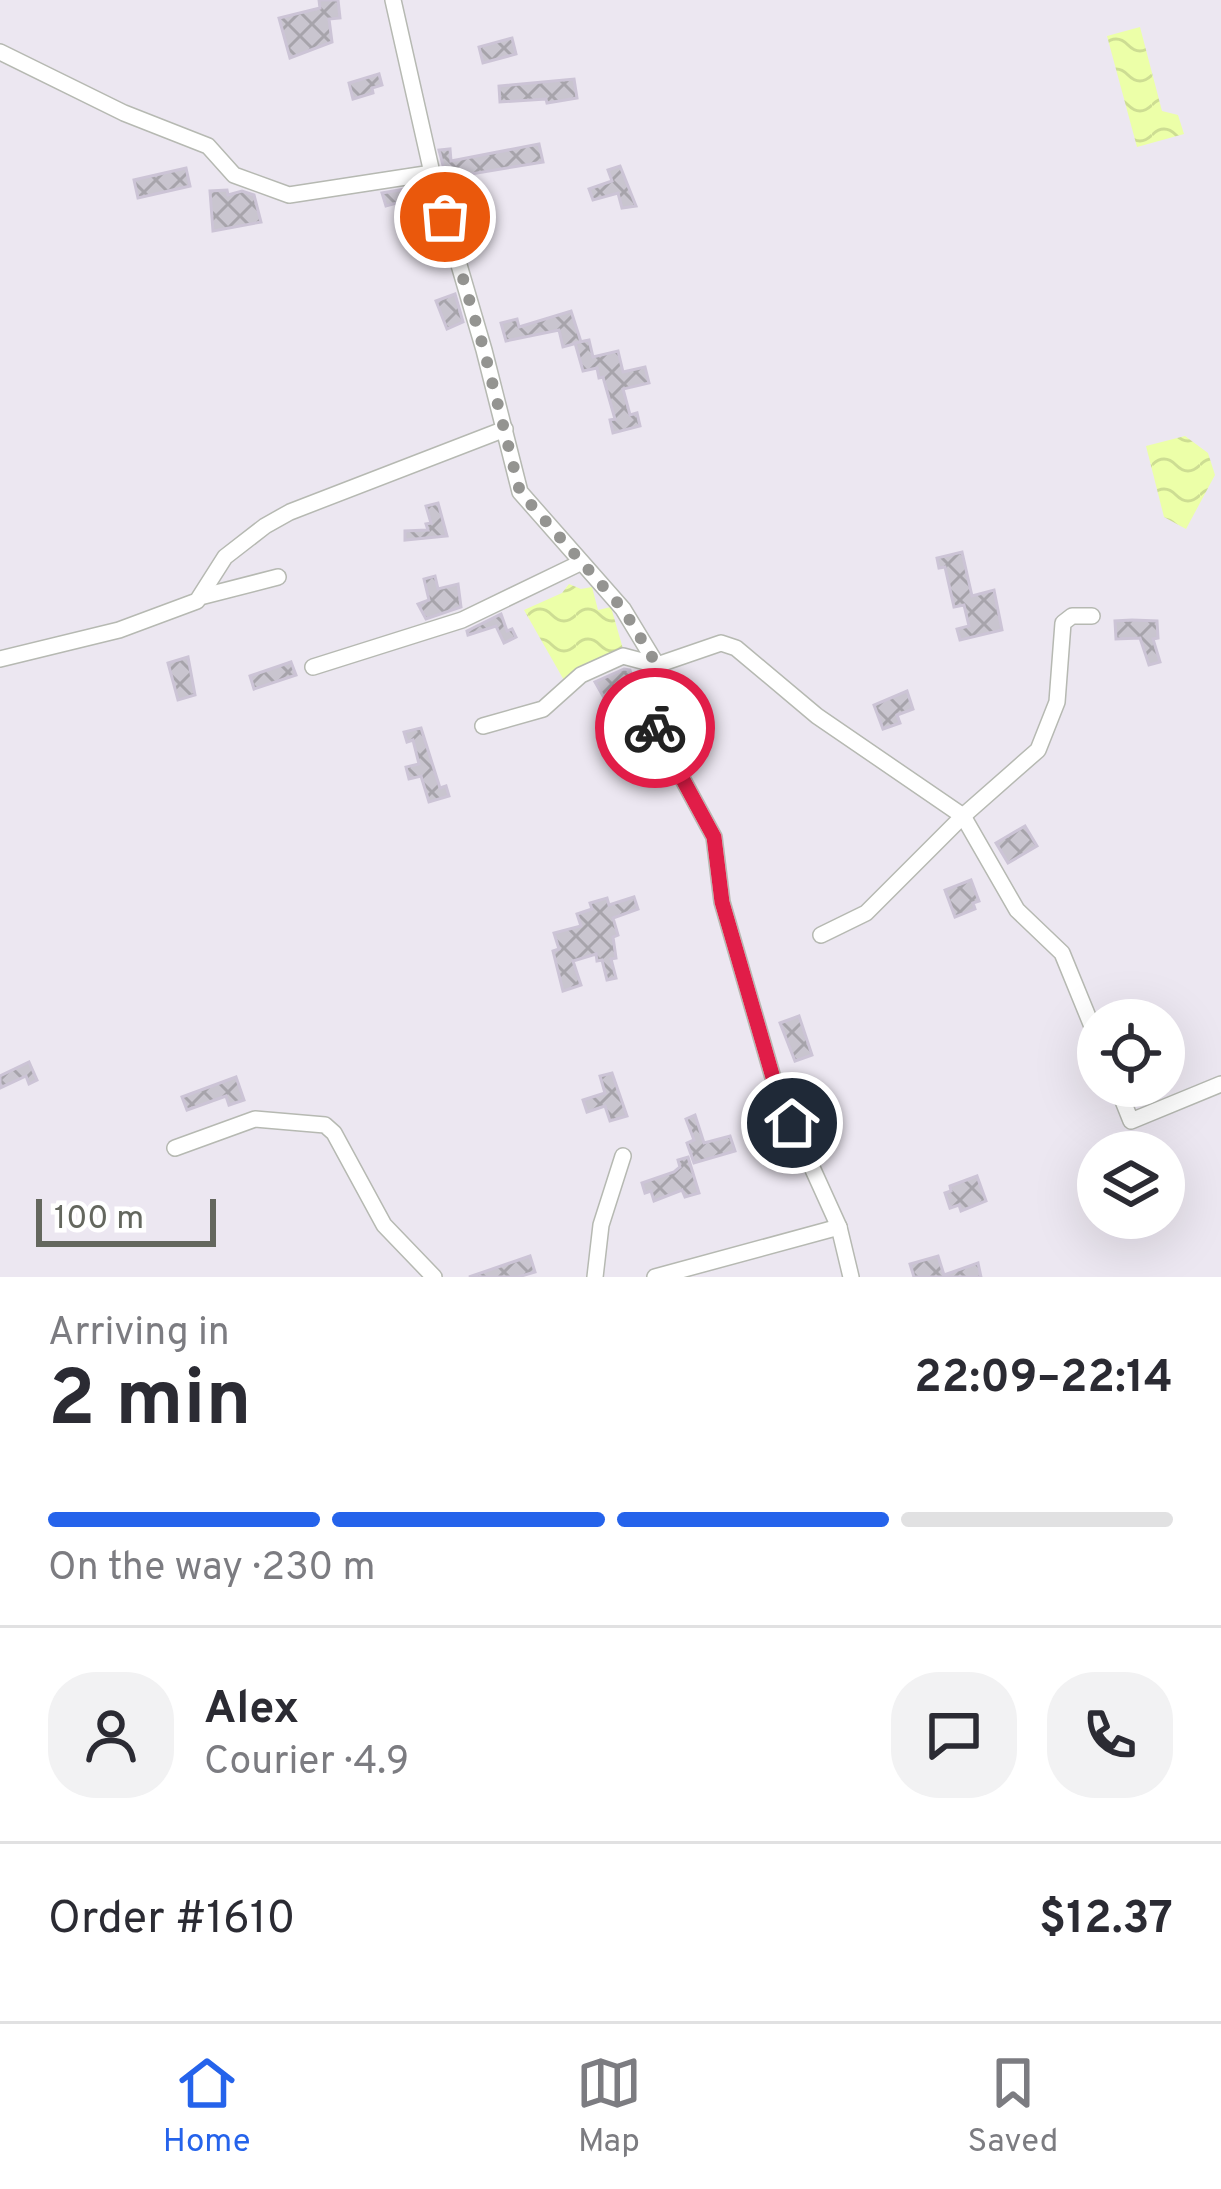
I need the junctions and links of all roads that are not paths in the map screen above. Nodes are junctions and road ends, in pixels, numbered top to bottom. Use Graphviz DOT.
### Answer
graph roads {
  1 [pos="393,0"];
  2 [pos="0,52"];
  3 [pos="432,173"];
  4 [pos="506,429"];
  5 [pos="580,563"];
  6 [pos="278,577"];
  7 [pos="204,596"];
  8 [pos="1092,616"];
  9 [pos="0,659"];
  10 [pos="657,665"];
  11 [pos="313,667"];
  12 [pos="483,726"];
  13 [pos="963,816"];
  14 [pos="821,935"];
  15 [pos="1081,999"];
  16 [pos="1221,1084"];
  17 [pos="1185,1099"];
  18 [pos="1125,1107"];
  19 [pos="1165,1107"];
  20 [pos="175,1148"];
  21 [pos="623,1156"];
  22 [pos="838,1227"];
  23 [pos="600,1276"];
  24 [pos="434,1277"];
  25 [pos="655,1277"];
  26 [pos="851,1277"];
  1 -- 3 [label="street"];
  2 -- 3 [label="street"];
  3 -- 4 [label="street"];
  4 -- 5 [label="street"];
  4 -- 7 [label="street"];
  5 -- 10 [label="street"];
  5 -- 11 [label="street"];
  6 -- 7 [label="street"];
  7 -- 9 [label="street"];
  8 -- 13 [label="street"];
  10 -- 12 [label="street"];
  10 -- 13 [label="street"];
  10 -- 22 [label="street"];
  13 -- 14 [label="street"];
  13 -- 15 [label="street"];
  16 -- 17 [label="street"];
  18 -- 19 [label="street"];
  20 -- 24 [label="street"];
  21 -- 23 [label="street"];
  22 -- 25 [label="street"];
  22 -- 26 [label="street"];
}
